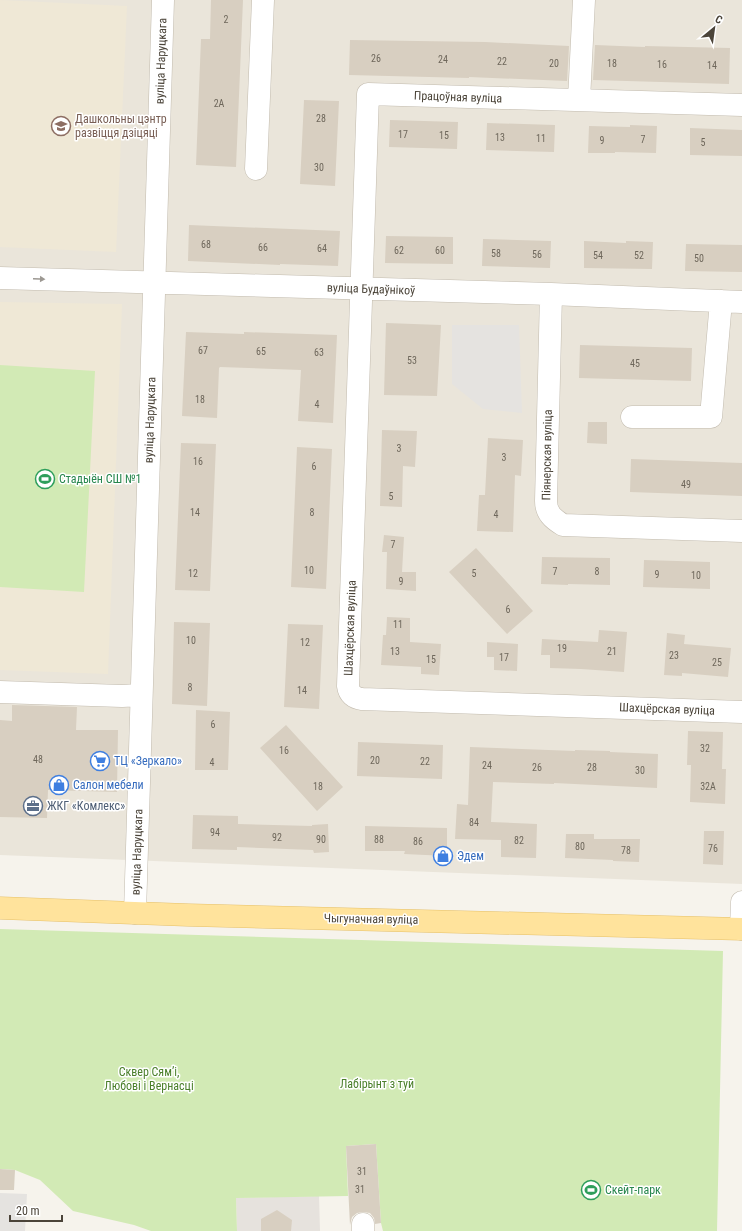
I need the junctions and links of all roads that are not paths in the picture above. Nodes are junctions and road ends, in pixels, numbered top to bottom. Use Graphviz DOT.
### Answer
graph roads {
  1 [pos="163,0"];
  2 [pos="263,0"];
  3 [pos="584,0"];
  4 [pos="579,100"];
  5 [pos="742,105"];
  6 [pos="256,169"];
  7 [pos="0,278"];
  8 [pos="155,282"];
  9 [pos="362,289"];
  10 [pos="551,294"];
  11 [pos="732,301"];
  12 [pos="632,417"];
  13 [pos="742,531"];
  14 [pos="0,692"];
  15 [pos="141,695"];
  16 [pos="742,712"];
  17 [pos="742,902"];
  18 [pos="0,908"];
  19 [pos="135,913"];
  20 [pos="741,929"];
  1 -- 8 [label="street, вуліца Наруцкага"];
  2 -- 6 [label="street"];
  3 -- 4 [label="street"];
  4 -- 5 [label="street, Працоўная вуліца"];
  4 -- 9 [label="street, Працоўная вуліца"];
  7 -- 8 [label="street, вуліца Будаўнікоў, one-way"];
  8 -- 9 [label="street, вуліца Будаўнікоў"];
  8 -- 15 [label="street, вуліца Наруцкага"];
  9 -- 10 [label="street, вуліца Будаўнікоў"];
  9 -- 16 [label="street, Шахцёрская вуліца"];
  10 -- 11 [label="street, вуліца Будаўнікоў"];
  10 -- 13 [label="street, Піянерская вуліца"];
  11 -- 12 [label="street"];
  14 -- 15 [label="street"];
  15 -- 19 [label="street, вуліца Наруцкага"];
  17 -- 20 [label="street"];
  18 -- 19 [label="main road, Чыгуначная вуліца"];
  19 -- 20 [label="main road, Чыгуначная вуліца"];
}
